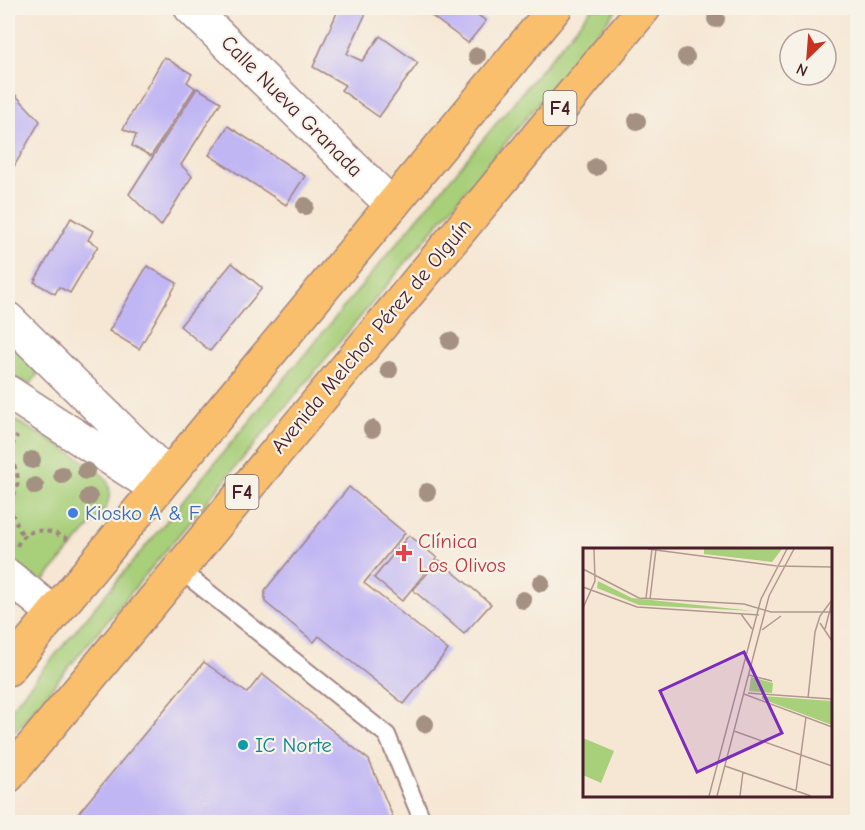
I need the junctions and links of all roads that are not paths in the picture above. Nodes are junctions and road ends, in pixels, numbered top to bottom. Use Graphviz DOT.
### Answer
graph roads {
  1 [pos="191,8"];
  2 [pos="555,8"];
  3 [pos="644,8"];
  4 [pos="392,205"];
  5 [pos="8,320"];
  6 [pos="52,365"];
  7 [pos="16,397"];
  8 [pos="162,482"];
  9 [pos="179,569"];
  10 [pos="10,578"];
  11 [pos="54,612"];
  12 [pos="8,669"];
  13 [pos="8,776"];
  14 [pos="423,822"];
  1 -- 4 [label="street, Calle Nueva Granada"];
  2 -- 4 [label="highway"];
  3 -- 9 [label="highway, Avenida Melchor Pérez de Olguín / F4"];
  4 -- 8 [label="highway"];
  5 -- 6 [label="street"];
  6 -- 7 [label="street"];
  6 -- 8 [label="street"];
  7 -- 8 [label="street"];
  8 -- 11 [label="highway"];
  9 -- 13 [label="highway, Avenida Melchor Pérez de Olguín / F4"];
  9 -- 14 [label="lane"];
  10 -- 11 [label="street"];
  11 -- 12 [label="highway"];
}
